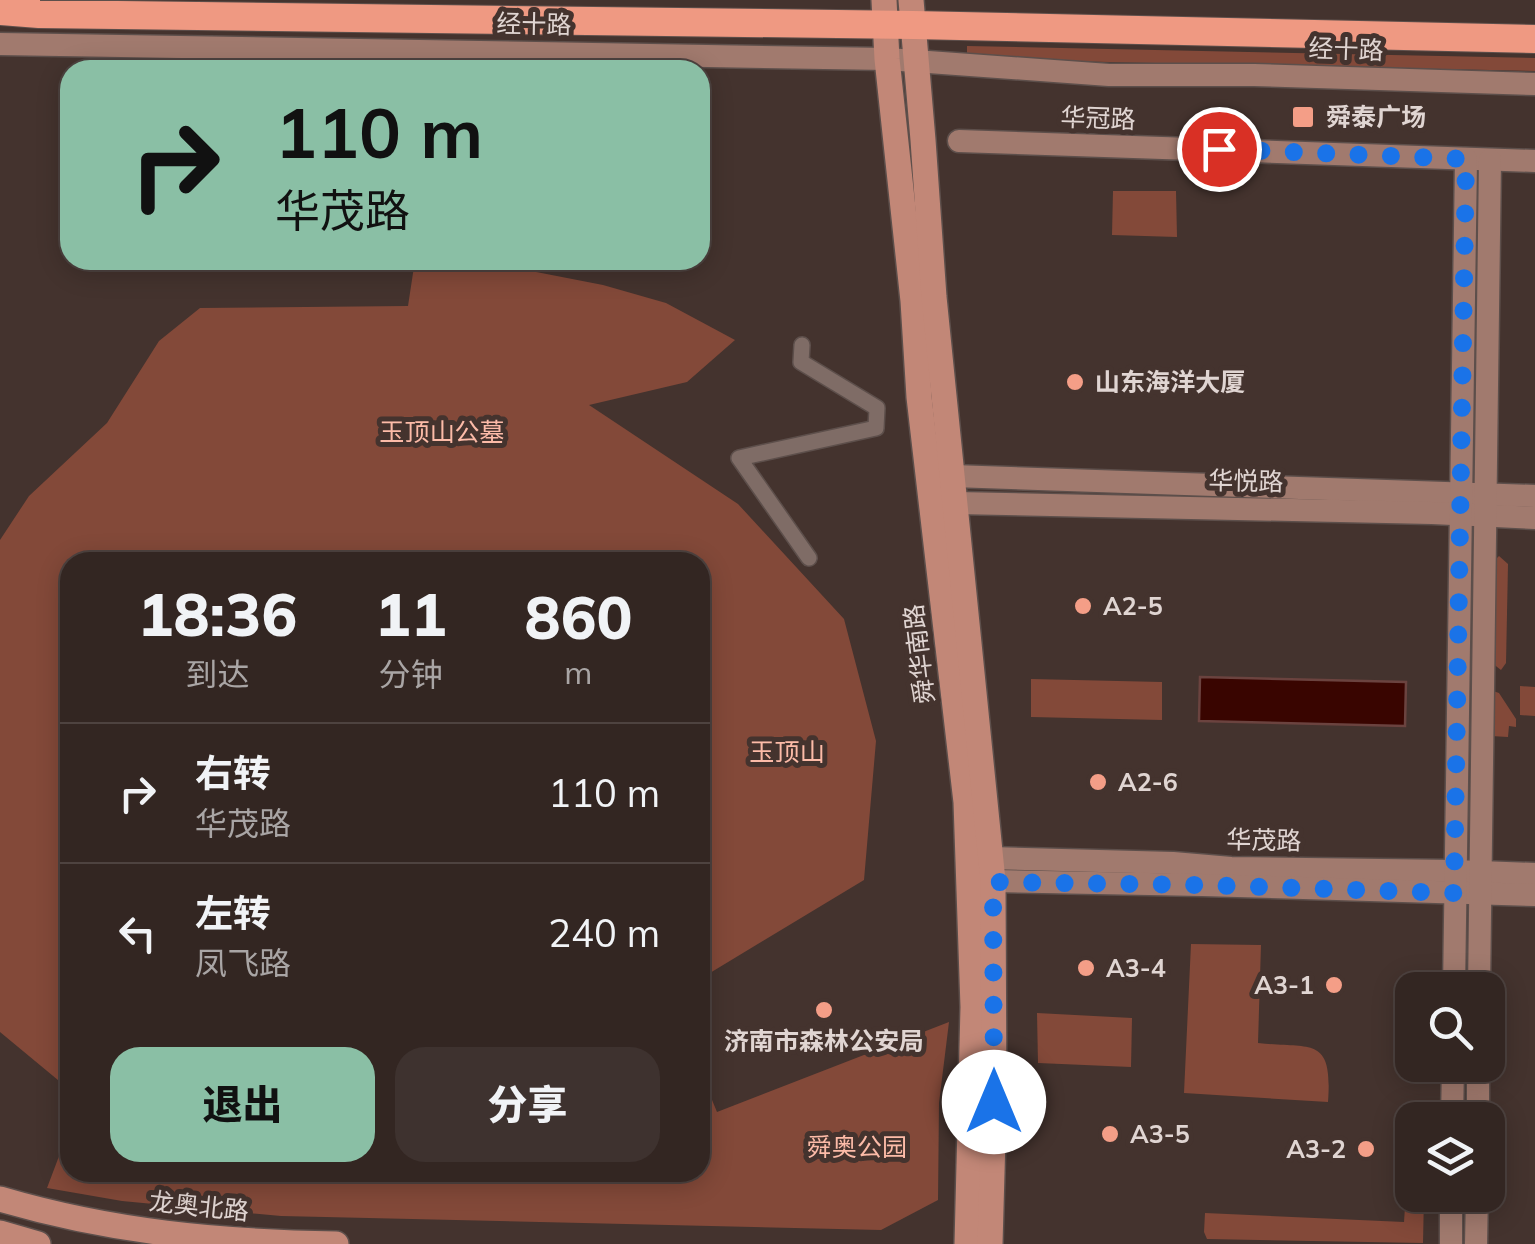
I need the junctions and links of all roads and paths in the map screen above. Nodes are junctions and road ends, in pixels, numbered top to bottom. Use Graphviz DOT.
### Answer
graph roads {
  1 [pos="0,12"];
  2 [pos="898,13"];
  3 [pos="1535,38"];
  4 [pos="0,44"];
  5 [pos="887,58"];
  6 [pos="916,60"];
  7 [pos="1535,84"];
  8 [pos="959,141"];
  9 [pos="1466,159"];
  10 [pos="1490,160"];
  11 [pos="1535,161"];
  12 [pos="802,345"];
  13 [pos="953,476"];
  14 [pos="1535,496"];
  15 [pos="956,502"];
  16 [pos="1473,505"];
  17 [pos="1535,518"];
  18 [pos="809,558"];
  19 [pos="992,870"];
  20 [pos="1535,874"];
  21 [pos="1454,882"];
  22 [pos="1480,883"];
  23 [pos="1535,895"];
  24 [pos="1454,972"];
  25 [pos="1479,972"];
  26 [pos="0,1198"];
  27 [pos="1451,1212"];
  28 [pos="1477,1212"];
  29 [pos="0,1234"];
  30 [pos="38,1244"];
  31 [pos="321,1244"];
  32 [pos="336,1244"];
  33 [pos="967,1244"];
  34 [pos="990,1244"];
  35 [pos="1451,1244"];
  36 [pos="1476,1244"];
  1 -- 2 [label="highway, 经十路"];
  2 -- 3 [label="highway, 经十路"];
  2 -- 5 [label="main road, 舜华南路"];
  2 -- 6 [label="main road, 舜华南路"];
  4 -- 5 [label="street, 经十路"];
  5 -- 6 [label="street, 经十路"];
  5 -- 33 [label="main road, 舜华南路"];
  6 -- 7 [label="street, 经十路"];
  6 -- 13 [label="main road, 舜华南路"];
  8 -- 9 [label="street, 华冠路"];
  9 -- 10 [label="street, 华冠路"];
  9 -- 16 [label="street"];
  10 -- 11 [label="street, 华冠路"];
  10 -- 16 [label="street"];
  12 -- 18 [label="street"];
  13 -- 15 [label="main road, 舜华南路"];
  13 -- 16 [label="street"];
  14 -- 16 [label="street"];
  15 -- 16 [label="street, 华悦路"];
  15 -- 19 [label="main road, 舜华南路"];
  16 -- 17 [label="street, 华悦路"];
  16 -- 21 [label="street"];
  16 -- 22 [label="street"];
  19 -- 21 [label="street, 华茂路"];
  19 -- 34 [label="main road, 舜华南路"];
  20 -- 22 [label="street, 华茂路"];
  21 -- 22 [label="street, 华茂路"];
  21 -- 24 [label="street"];
  22 -- 23 [label="street, 华茂路"];
  22 -- 25 [label="street"];
  26 -- 31 [label="main road, 龙奥北路"];
  27 -- 35 [label="street"];
  28 -- 36 [label="street"];
  29 -- 30 [label="main road"];
  31 -- 32 [label="main road, 龙奥北路"];
}
